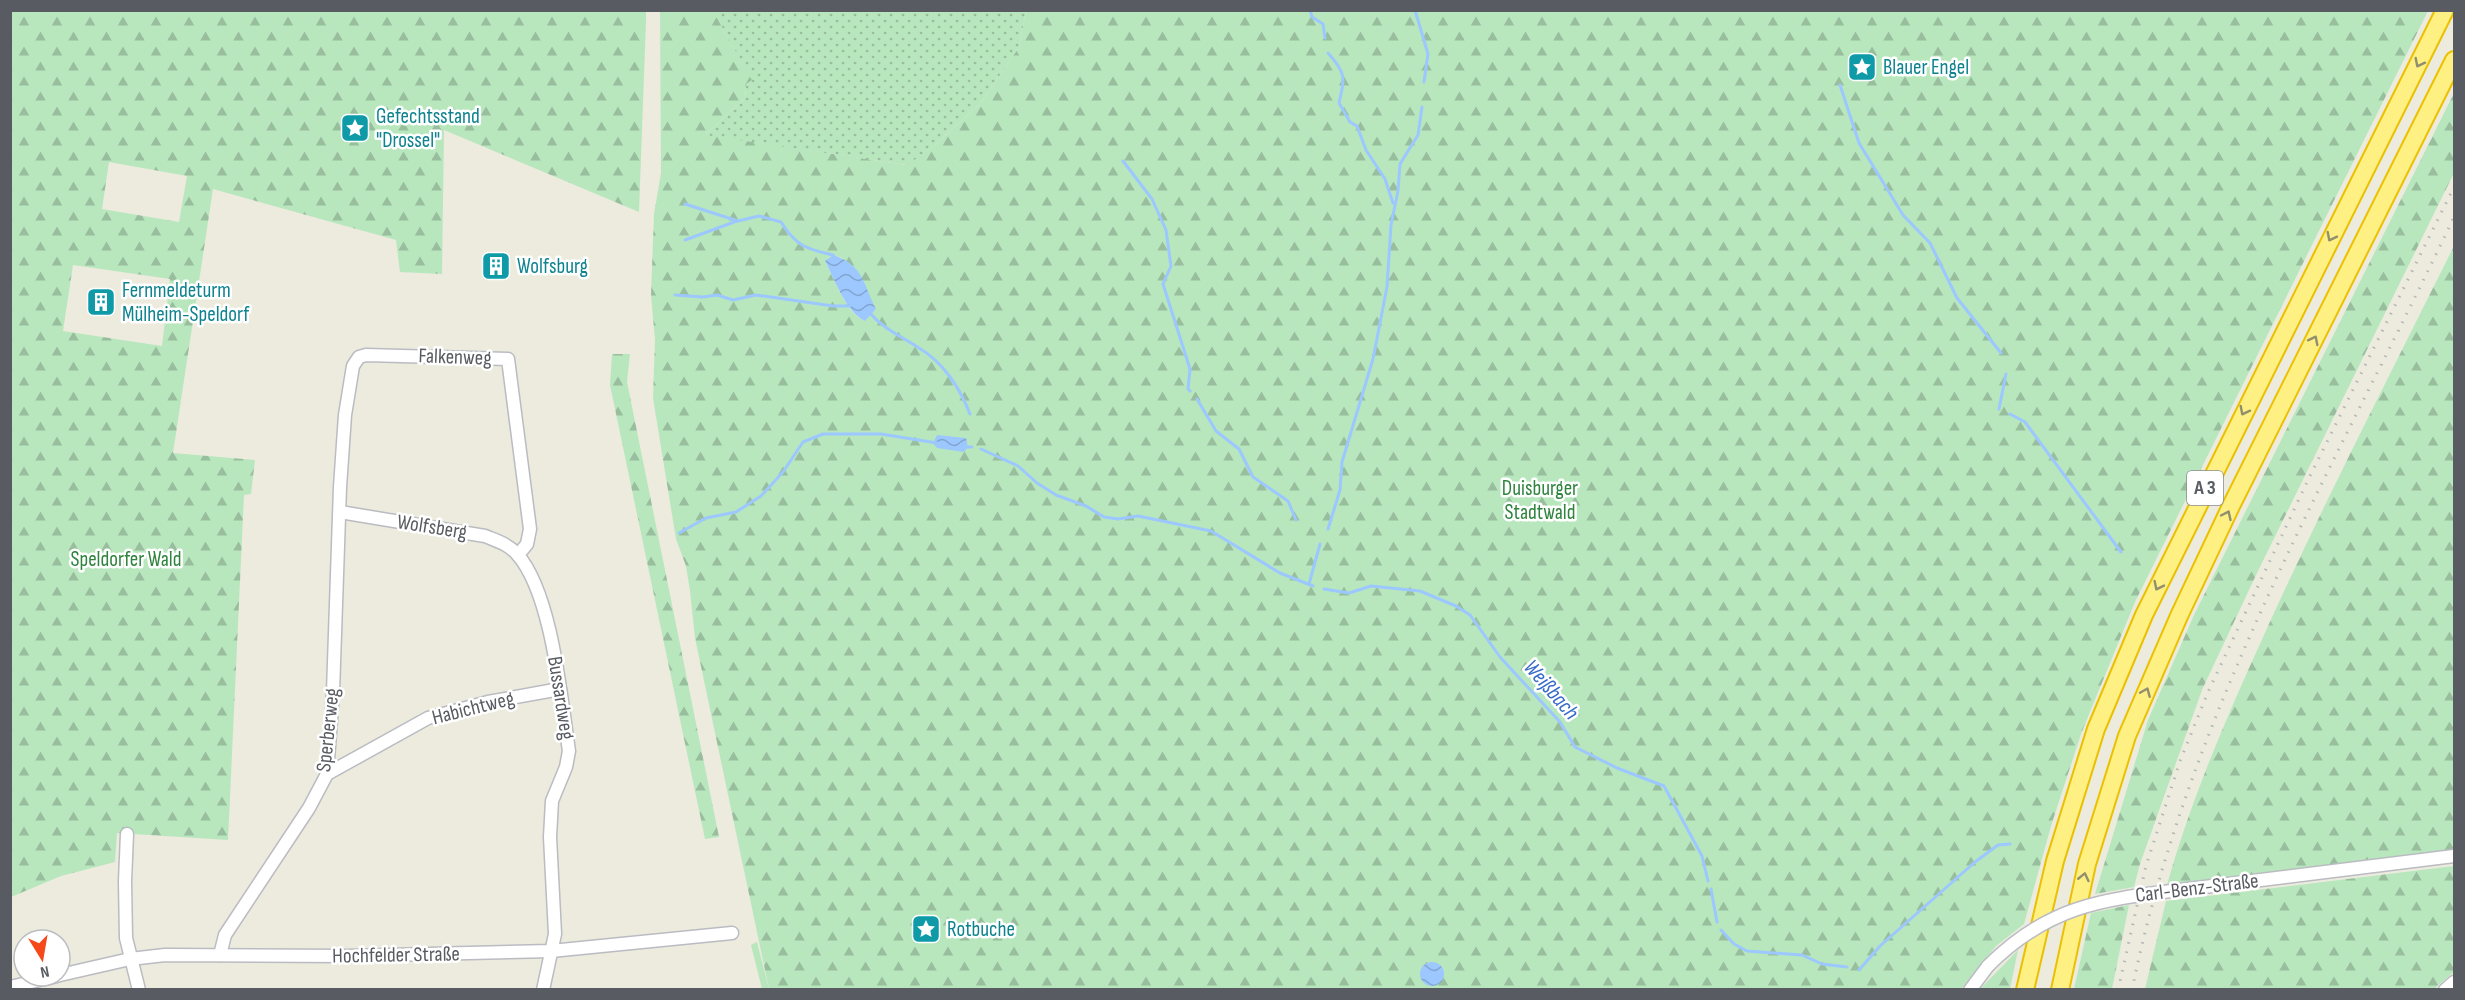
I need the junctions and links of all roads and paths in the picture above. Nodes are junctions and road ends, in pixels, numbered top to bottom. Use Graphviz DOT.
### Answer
graph roads {
  1 [pos="2445,10"];
  2 [pos="2454,60"];
  3 [pos="340,512"];
  4 [pos="518,555"];
  5 [pos="560,689"];
  6 [pos="327,774"];
  7 [pos="127,834"];
  8 [pos="2454,856"];
  9 [pos="732,933"];
  10 [pos="551,951"];
  11 [pos="220,955"];
  12 [pos="130,959"];
  13 [pos="72,973"];
  14 [pos="139,990"];
  15 [pos="543,990"];
  16 [pos="1970,990"];
  17 [pos="2025,990"];
  18 [pos="2060,990"];
  1 -- 17 [label="highway, A 3, one-way"];
  18 -- 2 [label="highway, A 3, one-way"];
  3 -- 4 [label="street, Wolfsberg"];
  3 -- 4 [label="street, Falkenweg"];
  3 -- 6 [label="street, Sperberweg"];
  4 -- 5 [label="street, Bussardweg"];
  5 -- 6 [label="street, Habichtweg"];
  5 -- 10 [label="street, Bussardweg"];
  6 -- 11 [label="street, Sperberweg"];
  7 -- 12 [label="street"];
  8 -- 16 [label="street, Carl-Benz-Straße, bridge"];
  9 -- 10 [label="street, Hochfelder Straße"];
  10 -- 11 [label="street, Hochfelder Straße"];
  10 -- 15 [label="street, Bussardweg"];
  11 -- 12 [label="street, Hochfelder Straße"];
  12 -- 13 [label="street, Hochfelder Straße"];
  12 -- 14 [label="street"];
}
